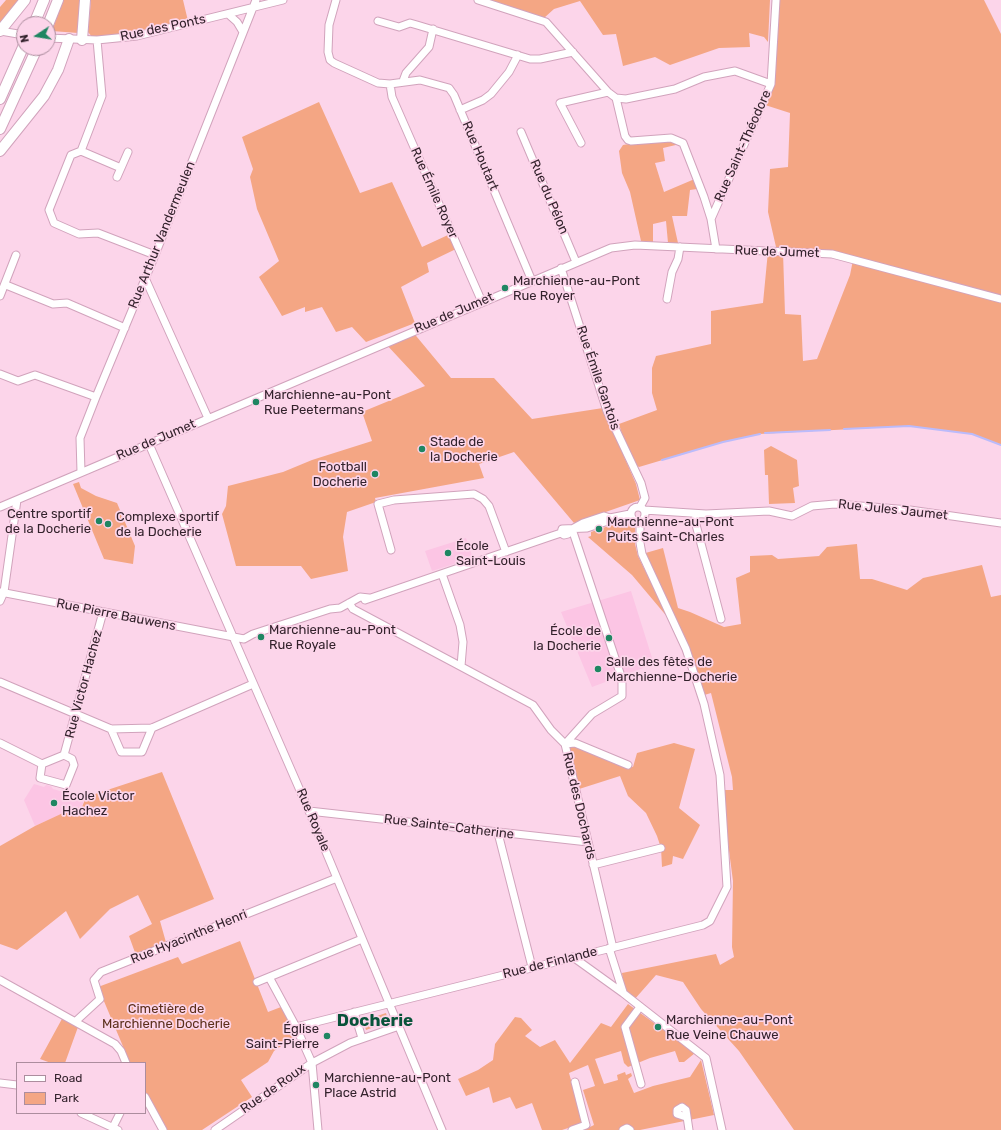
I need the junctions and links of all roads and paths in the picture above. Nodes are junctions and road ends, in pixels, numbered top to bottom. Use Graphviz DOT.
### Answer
graph roads {
  1 [pos="25,0"];
  2 [pos="44,0"];
  3 [pos="58,0"];
  4 [pos="85,0"];
  5 [pos="256,0"];
  6 [pos="283,0"];
  7 [pos="336,0"];
  8 [pos="478,0"];
  9 [pos="776,0"];
  10 [pos="253,8"];
  11 [pos="228,14"];
  12 [pos="37,16"];
  13 [pos="52,16"];
  14 [pos="378,21"];
  15 [pos="433,29"];
  16 [pos="0,31"];
  17 [pos="243,32"];
  18 [pos="16,34"];
  19 [pos="56,38"];
  20 [pos="69,39"];
  21 [pos="82,40"];
  22 [pos="97,40"];
  23 [pos="573,52"];
  24 [pos="518,55"];
  25 [pos="19,56"];
  26 [pos="34,56"];
  27 [pos="403,81"];
  28 [pos="390,84"];
  29 [pos="771,84"];
  30 [pos="608,92"];
  31 [pos="616,98"];
  32 [pos="0,99"];
  33 [pos="460,110"];
  34 [pos="0,129"];
  35 [pos="521,132"];
  36 [pos="581,143"];
  37 [pos="0,151"];
  38 [pos="81,151"];
  39 [pos="128,152"];
  40 [pos="121,168"];
  41 [pos="117,177"];
  42 [pos="711,219"];
  43 [pos="680,247"];
  44 [pos="716,249"];
  45 [pos="16,255"];
  46 [pos="155,255"];
  47 [pos="576,262"];
  48 [pos="561,268"];
  49 [pos="145,278"];
  50 [pos="532,281"];
  51 [pos="6,285"];
  52 [pos="0,296"];
  53 [pos="667,299"];
  54 [pos="1001,299"];
  55 [pos="482,302"];
  56 [pos="125,328"];
  57 [pos="0,374"];
  58 [pos="96,398"];
  59 [pos="208,418"];
  60 [pos="149,444"];
  61 [pos="80,472"];
  62 [pos="16,500"];
  63 [pos="0,508"];
  64 [pos="642,509"];
  65 [pos="630,514"];
  66 [pos="696,514"];
  67 [pos="640,521"];
  68 [pos="1001,523"];
  69 [pos="572,529"];
  70 [pos="391,550"];
  71 [pos="506,552"];
  72 [pos="442,574"];
  73 [pos="2,592"];
  74 [pos="0,601"];
  75 [pos="349,603"];
  76 [pos="103,612"];
  77 [pos="721,619"];
  78 [pos="233,637"];
  79 [pos="461,666"];
  80 [pos="0,682"];
  81 [pos="253,684"];
  82 [pos="75,714"];
  83 [pos="152,728"];
  84 [pos="111,729"];
  85 [pos="0,743"];
  86 [pos="565,744"];
  87 [pos="64,756"];
  88 [pos="42,764"];
  89 [pos="628,765"];
  90 [pos="309,811"];
  91 [pos="498,833"];
  92 [pos="588,842"];
  93 [pos="661,848"];
  94 [pos="593,865"];
  95 [pos="337,878"];
  96 [pos="362,939"];
  97 [pos="611,948"];
  98 [pos="573,957"];
  99 [pos="532,967"];
  100 [pos="269,977"];
  101 [pos="0,980"];
  102 [pos="257,982"];
  103 [pos="623,993"];
  104 [pos="389,1003"];
  105 [pos="640,1007"];
  106 [pos="354,1012"];
  107 [pos="76,1022"];
  108 [pos="399,1026"];
  109 [pos="296,1027"];
  110 [pos="362,1038"];
  111 [pos="126,1062"];
  112 [pos="312,1063"];
  113 [pos="575,1082"];
  114 [pos="0,1083"];
  115 [pos="641,1084"];
  116 [pos="16,1085"];
  117 [pos="146,1099"];
  118 [pos="83,1114"];
  119 [pos="120,1114"];
  120 [pos="686,1117"];
  121 [pos="116,1129"];
  122 [pos="163,1130"];
  123 [pos="214,1130"];
  124 [pos="318,1130"];
  125 [pos="442,1130"];
  126 [pos="572,1130"];
  127 [pos="623,1130"];
  128 [pos="630,1130"];
  129 [pos="689,1130"];
  130 [pos="722,1130"];
  1 -- 16 [label="highway"];
  2 -- 12 [label="highway"];
  3 -- 13 [label="highway"];
  4 -- 21 [label="highway"];
  5 -- 10 [label="street, Rue Arthur Vandermeulen"];
  6 -- 10 [label="street, Rue des Ponts"];
  7 -- 28 [label="street"];
  8 -- 23 [label="street"];
  9 -- 29 [label="street, Rue Saint-Théodore"];
  10 -- 11 [label="street, Rue des Ponts"];
  10 -- 17 [label="street, Rue Arthur Vandermeulen"];
  11 -- 17 [label="street"];
  11 -- 22 [label="street, Rue des Ponts"];
  14 -- 15 [label="street"];
  15 -- 24 [label="street"];
  15 -- 27 [label="street"];
  16 -- 18 [label="street"];
  17 -- 46 [label="street, Rue Arthur Vandermeulen"];
  19 -- 20 [label="street, Rue des Ponts"];
  20 -- 21 [label="street, Rue des Ponts"];
  20 -- 37 [label="highway"];
  21 -- 22 [label="street, Rue des Ponts"];
  22 -- 38 [label="street"];
  23 -- 24 [label="street"];
  23 -- 30 [label="street"];
  24 -- 33 [label="street"];
  25 -- 32 [label="highway"];
  26 -- 34 [label="highway"];
  27 -- 28 [label="street, Rue Houtart"];
  27 -- 33 [label="street, Rue Houtart"];
  28 -- 55 [label="street, Rue Émile Royer"];
  29 -- 31 [label="street"];
  29 -- 42 [label="street, Rue Saint-Théodore"];
  30 -- 31 [label="street"];
  30 -- 36 [label="street"];
  31 -- 42 [label="street, Rue Saint-Théodore"];
  33 -- 50 [label="street, Rue Houtart"];
  35 -- 47 [label="street, Rue du Pélon"];
  38 -- 40 [label="street"];
  38 -- 46 [label="street"];
  39 -- 40 [label="street"];
  40 -- 41 [label="street"];
  42 -- 44 [label="street, Rue Saint-Théodore"];
  43 -- 44 [label="street, Rue de Jumet"];
  43 -- 47 [label="street, Rue de Jumet"];
  43 -- 53 [label="street"];
  44 -- 54 [label="street, Rue de Jumet"];
  45 -- 51 [label="street"];
  46 -- 49 [label="street, Rue Arthur Vandermeulen"];
  47 -- 48 [label="street, Rue de Jumet"];
  48 -- 50 [label="street, Rue de Jumet"];
  48 -- 64 [label="street, Rue Émile Gantois"];
  49 -- 56 [label="street, Rue Arthur Vandermeulen"];
  49 -- 59 [label="street"];
  50 -- 55 [label="street, Rue de Jumet"];
  51 -- 52 [label="street"];
  51 -- 56 [label="street"];
  55 -- 59 [label="street, Rue de Jumet"];
  56 -- 58 [label="street, Rue Arthur Vandermeulen"];
  57 -- 58 [label="street"];
  58 -- 61 [label="street, Rue Arthur Vandermeulen"];
  59 -- 60 [label="street, Rue de Jumet"];
  60 -- 61 [label="street, Rue de Jumet"];
  60 -- 78 [label="street, Rue Royale"];
  61 -- 62 [label="street, Rue de Jumet"];
  62 -- 63 [label="street, Rue de Jumet"];
  62 -- 73 [label="street"];
  64 -- 65 [label="street"];
  64 -- 66 [label="street, Rue Jules Jaumet"];
  64 -- 67 [label="street"];
  65 -- 67 [label="street"];
  65 -- 69 [label="street"];
  66 -- 68 [label="street, Rue Jules Jaumet"];
  66 -- 77 [label="street"];
  67 -- 97 [label="street, Rue de Finlande"];
  69 -- 71 [label="street"];
  69 -- 86 [label="street, Rue des Dochards"];
  70 -- 71 [label="street"];
  71 -- 72 [label="street"];
  72 -- 75 [label="street"];
  72 -- 79 [label="street"];
  73 -- 74 [label="street"];
  73 -- 76 [label="street, Rue Pierre Bauwens"];
  75 -- 78 [label="street"];
  75 -- 79 [label="street"];
  76 -- 78 [label="street, Rue Pierre Bauwens"];
  76 -- 82 [label="street, Rue Victor Hachez"];
  78 -- 81 [label="street, Rue Royale"];
  79 -- 86 [label="street"];
  80 -- 82 [label="street"];
  81 -- 83 [label="street"];
  81 -- 90 [label="street, Rue Royale"];
  82 -- 84 [label="street"];
  82 -- 87 [label="street, Rue Victor Hachez"];
  83 -- 84 [label="street"];
  83 -- 84 [label="street"];
  85 -- 88 [label="street"];
  86 -- 89 [label="street"];
  86 -- 92 [label="street, Rue des Dochards"];
  87 -- 88 [label="street, Rue Victor Hachez"];
  87 -- 88 [label="street, Rue Victor Hachez"];
  90 -- 91 [label="street, Rue Sainte-Catherine"];
  90 -- 95 [label="street, Rue Royale"];
  91 -- 92 [label="street, Rue Sainte-Catherine"];
  91 -- 99 [label="street"];
  92 -- 94 [label="street, Rue des Dochards"];
  93 -- 94 [label="street"];
  94 -- 97 [label="street, Rue des Dochards"];
  95 -- 96 [label="street, Rue Royale"];
  95 -- 107 [label="street, Rue Hyacinthe Henri"];
  96 -- 100 [label="street"];
  96 -- 104 [label="street, Rue Royale"];
  97 -- 98 [label="street, Rue de Finlande"];
  97 -- 103 [label="street, Rue des Dochards"];
  98 -- 99 [label="street, Rue de Finlande"];
  98 -- 103 [label="street"];
  99 -- 104 [label="street, Rue de Finlande"];
  100 -- 102 [label="street"];
  100 -- 109 [label="street"];
  101 -- 107 [label="street"];
  103 -- 105 [label="street"];
  104 -- 106 [label="street, Rue de Finlande"];
  104 -- 108 [label="street, Rue Royale"];
  105 -- 115 [label="street"];
  105 -- 130 [label="street"];
  106 -- 109 [label="street, Rue de Finlande"];
  106 -- 110 [label="street"];
  107 -- 111 [label="street"];
  108 -- 110 [label="street, Rue de Roux"];
  108 -- 125 [label="street, Rue Royale"];
  109 -- 112 [label="street"];
  110 -- 112 [label="street, Rue de Roux"];
  112 -- 123 [label="street, Rue de Roux"];
  112 -- 124 [label="street"];
  113 -- 126 [label="street"];
  114 -- 116 [label="street"];
  117 -- 122 [label="street"];
  118 -- 121 [label="street"];
  119 -- 121 [label="street"];
  120 -- 129 [label="street"];
  127 -- 128 [label="street"];
}
